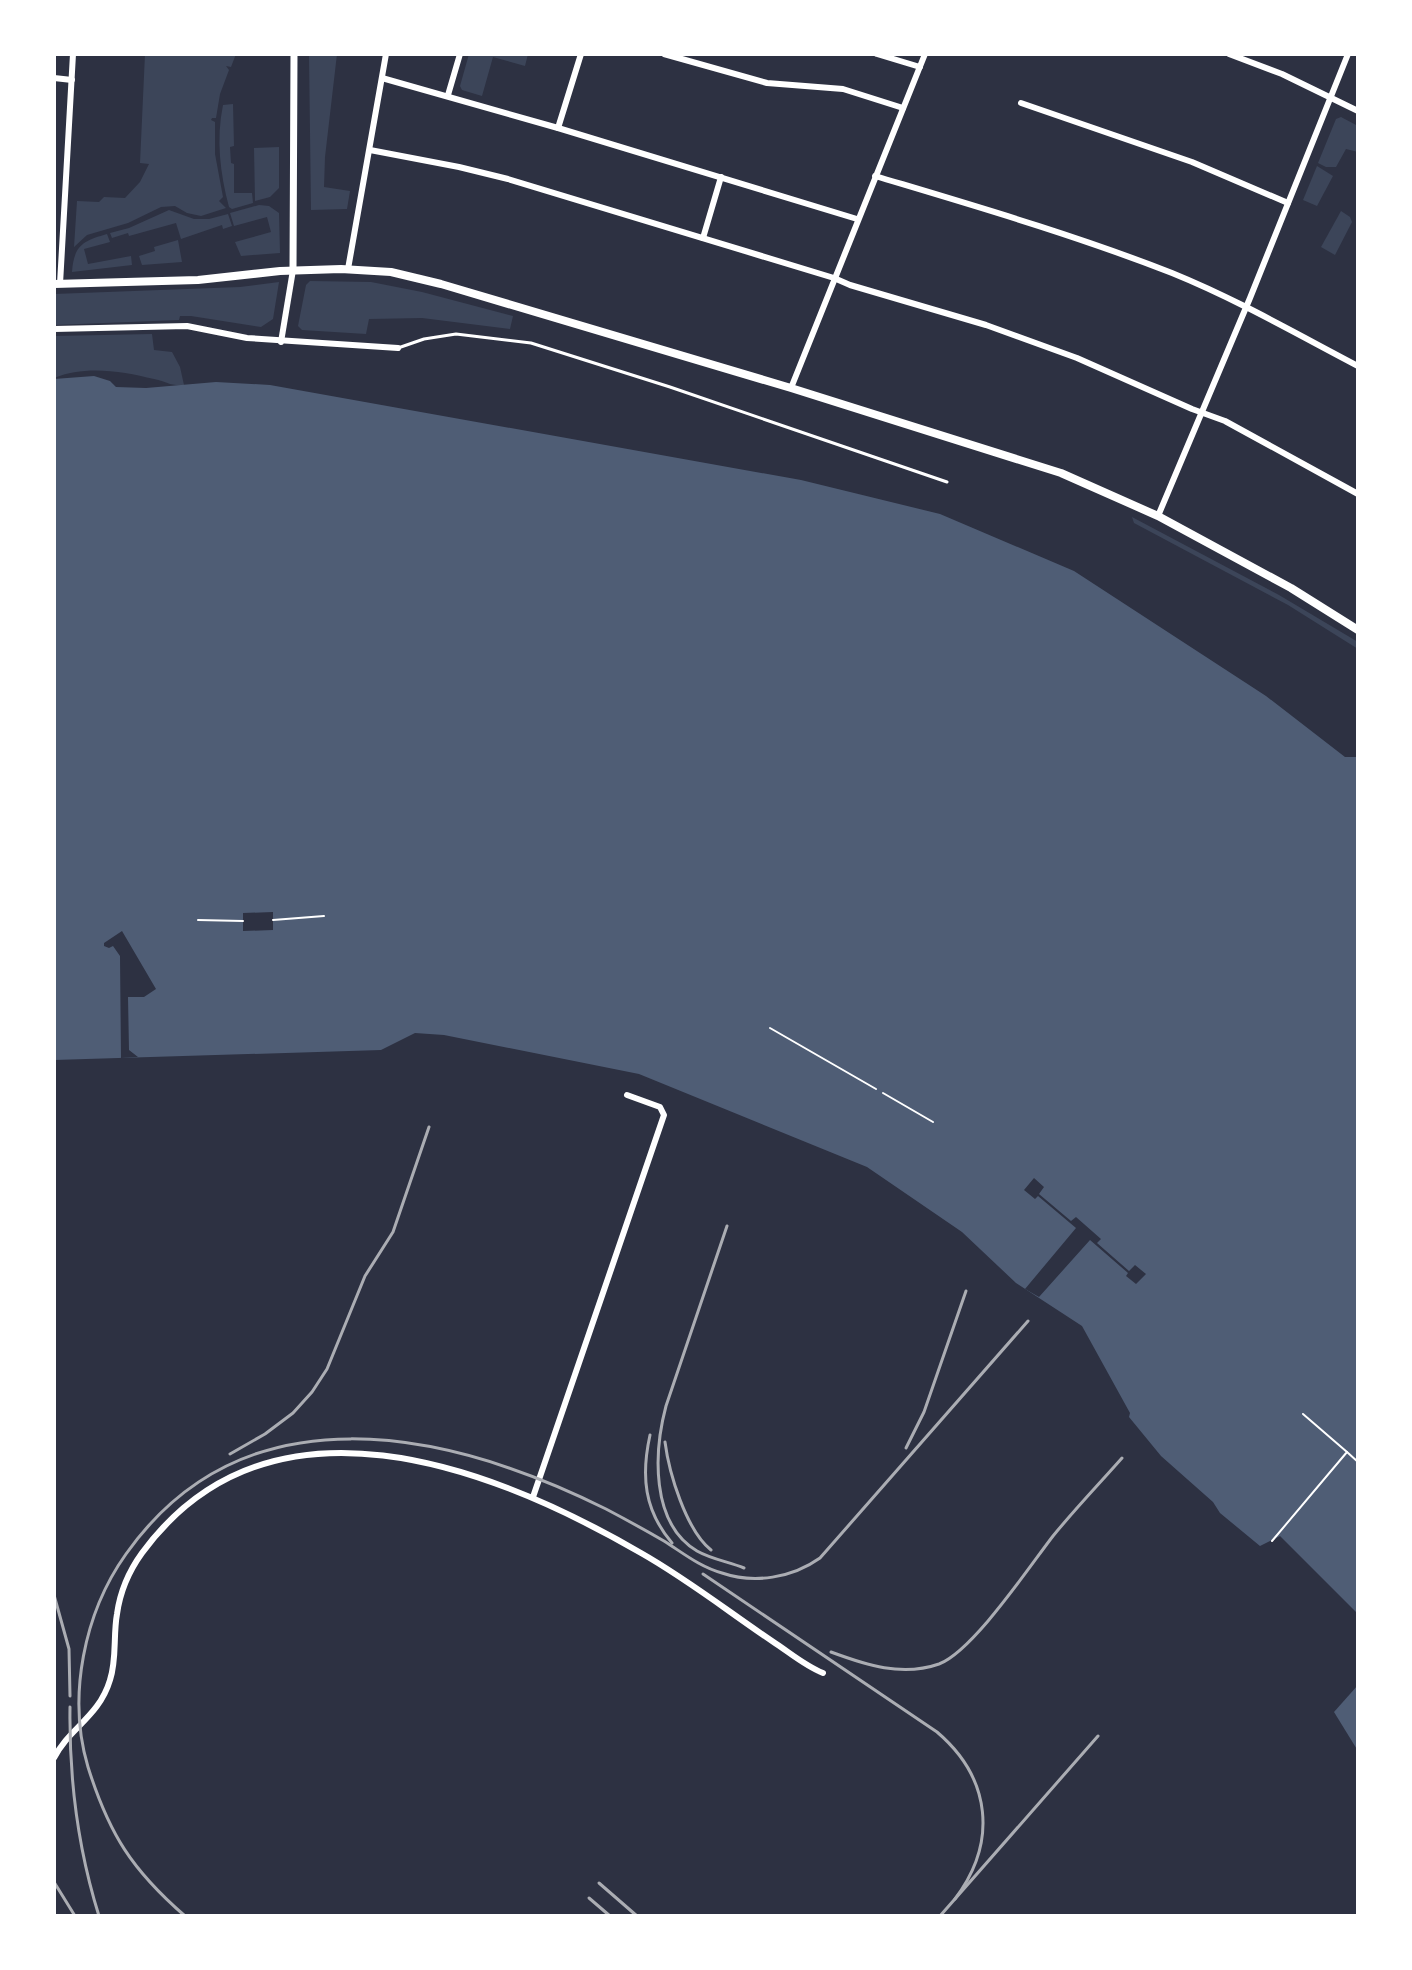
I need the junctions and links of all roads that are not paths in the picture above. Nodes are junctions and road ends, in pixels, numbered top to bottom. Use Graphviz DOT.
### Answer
graph roads {
  1 [pos="73,54"];
  2 [pos="294,54"];
  3 [pos="386,54"];
  4 [pos="460,54"];
  5 [pos="581,54"];
  6 [pos="664,54"];
  7 [pos="877,54"];
  8 [pos="925,54"];
  9 [pos="1229,54"];
  10 [pos="1348,54"];
  11 [pos="920,67"];
  12 [pos="54,78"];
  13 [pos="382,78"];
  14 [pos="72,80"];
  15 [pos="448,95"];
  16 [pos="1331,97"];
  17 [pos="1021,103"];
  18 [pos="903,108"];
  19 [pos="1358,111"];
  20 [pos="558,128"];
  21 [pos="370,150"];
  22 [pos="875,176"];
  23 [pos="721,177"];
  24 [pos="54,178"];
  25 [pos="65,179"];
  26 [pos="1288,203"];
  27 [pos="857,219"];
  28 [pos="703,238"];
  29 [pos="348,269"];
  30 [pos="293,270"];
  31 [pos="834,278"];
  32 [pos="57,284"];
  33 [pos="1246,308"];
  34 [pos="54,329"];
  35 [pos="281,342"];
  36 [pos="398,348"];
  37 [pos="1358,366"];
  38 [pos="791,388"];
  39 [pos="1202,412"];
  40 [pos="947,482"];
  41 [pos="1358,494"];
  42 [pos="1158,516"];
  43 [pos="1358,630"];
  44 [pos="627,1095"];
  45 [pos="533,1497"];
  46 [pos="823,1673"];
  47 [pos="54,1758"];
  1 -- 14 [label="street"];
  2 -- 30 [label="street"];
  3 -- 13 [label="street"];
  4 -- 15 [label="street"];
  5 -- 20 [label="street"];
  6 -- 18 [label="street"];
  7 -- 11 [label="street"];
  8 -- 11 [label="street"];
  9 -- 16 [label="street"];
  10 -- 16 [label="street"];
  11 -- 18 [label="street"];
  12 -- 14 [label="street"];
  13 -- 15 [label="street"];
  13 -- 21 [label="street"];
  14 -- 25 [label="street"];
  15 -- 20 [label="street"];
  16 -- 19 [label="street"];
  16 -- 26 [label="street"];
  17 -- 26 [label="street"];
  18 -- 22 [label="street"];
  20 -- 23 [label="street"];
  21 -- 28 [label="street"];
  21 -- 29 [label="street"];
  22 -- 27 [label="street"];
  22 -- 33 [label="street"];
  23 -- 27 [label="street"];
  23 -- 28 [label="street"];
  24 -- 25 [label="street"];
  25 -- 32 [label="street"];
  26 -- 33 [label="street"];
  27 -- 31 [label="street"];
  28 -- 31 [label="street"];
  29 -- 30 [label="main road"];
  29 -- 38 [label="main road"];
  30 -- 32 [label="main road"];
  30 -- 35 [label="street"];
  31 -- 38 [label="street"];
  31 -- 39 [label="street"];
  33 -- 37 [label="street"];
  33 -- 39 [label="street"];
  34 -- 35 [label="street"];
  35 -- 36 [label="street"];
  36 -- 40 [label="lane"];
  38 -- 42 [label="main road"];
  39 -- 41 [label="street"];
  39 -- 42 [label="street"];
  42 -- 43 [label="main road"];
  44 -- 45 [label="street"];
  45 -- 46 [label="street"];
  45 -- 47 [label="street"];
}
